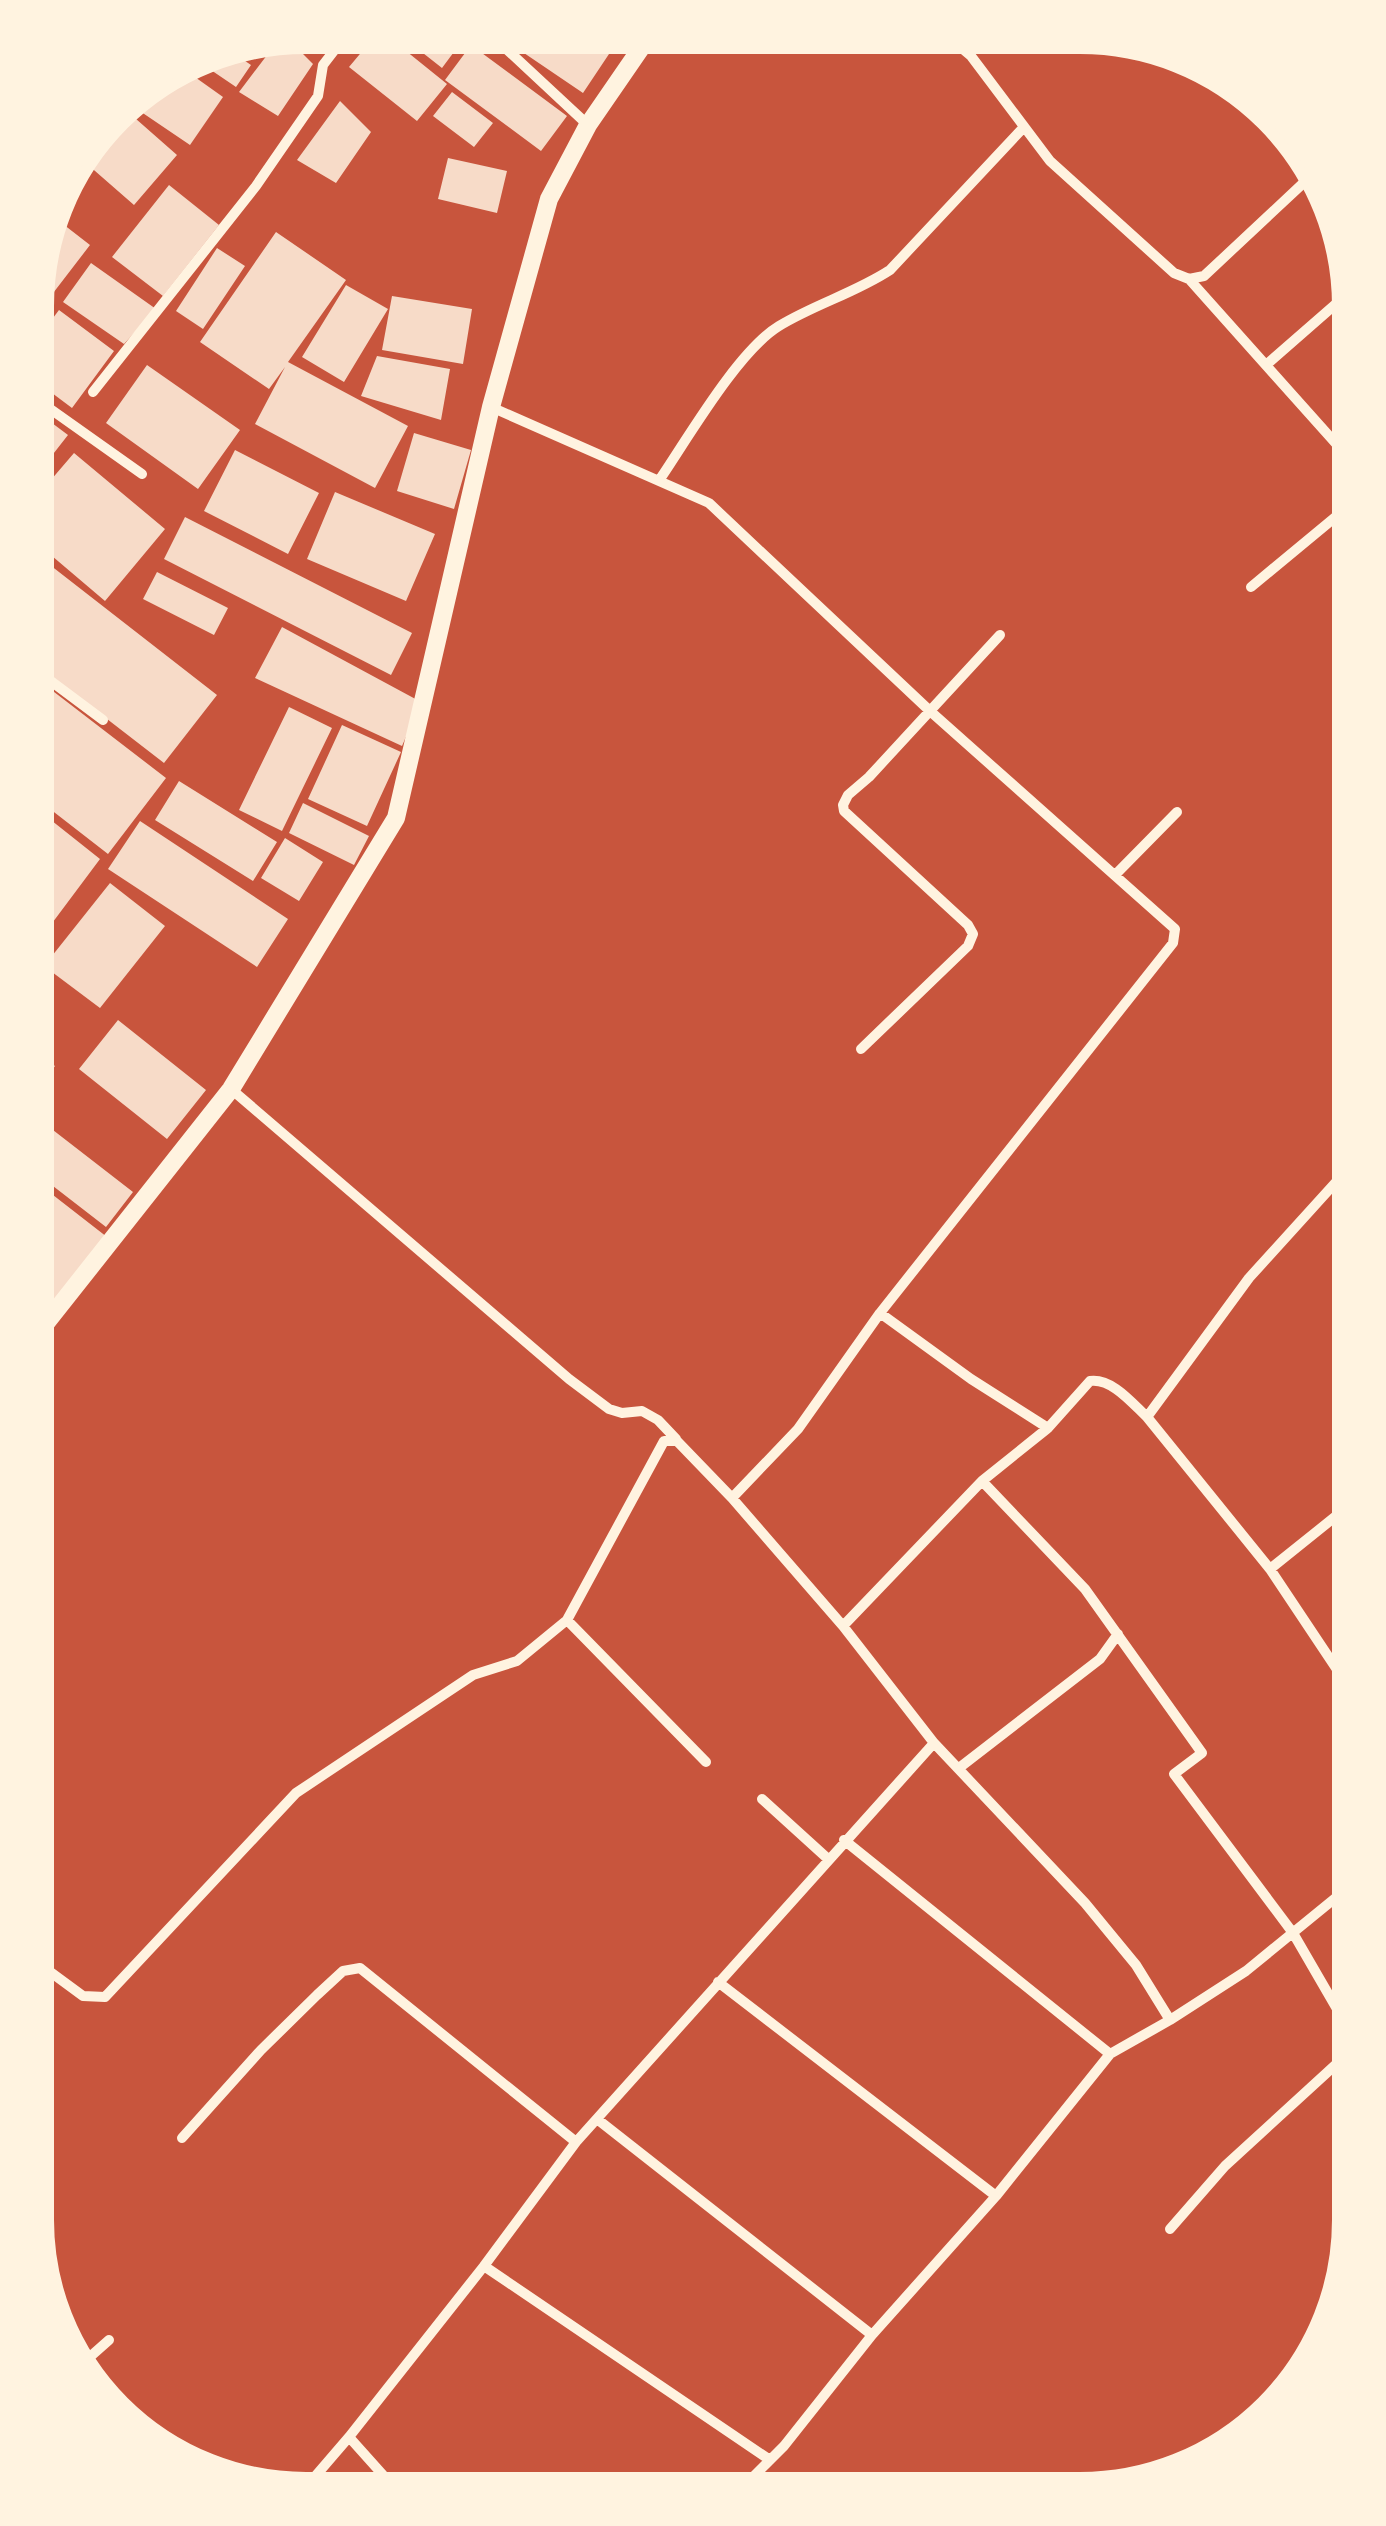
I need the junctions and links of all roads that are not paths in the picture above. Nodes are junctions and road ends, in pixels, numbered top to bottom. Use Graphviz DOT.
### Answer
graph roads {
  1 [pos="336,48"];
  2 [pos="504,48"];
  3 [pos="641,48"];
  4 [pos="962,48"];
  5 [pos="588,125"];
  6 [pos="1024,127"];
  7 [pos="1306,181"];
  8 [pos="1189,279"];
  9 [pos="1338,302"];
  10 [pos="1266,365"];
  11 [pos="93,392"];
  12 [pos="491,406"];
  13 [pos="47,407"];
  14 [pos="1338,446"];
  15 [pos="142,474"];
  16 [pos="660,479"];
  17 [pos="1338,515"];
  18 [pos="1251,587"];
  19 [pos="1000,635"];
  20 [pos="47,678"];
  21 [pos="930,711"];
  22 [pos="103,720"];
  23 [pos="1177,812"];
  24 [pos="1116,874"];
  25 [pos="861,1048"];
  26 [pos="231,1089"];
  27 [pos="1338,1180"];
  28 [pos="880,1313"];
  29 [pos="47,1322"];
  30 [pos="1148,1416"];
  31 [pos="1048,1428"];
  32 [pos="678,1441"];
  33 [pos="982,1481"];
  34 [pos="732,1498"];
  35 [pos="1338,1514"];
  36 [pos="1270,1569"];
  37 [pos="567,1620"];
  38 [pos="843,1626"];
  39 [pos="1118,1634"];
  40 [pos="1338,1671"];
  41 [pos="934,1743"];
  42 [pos="706,1762"];
  43 [pos="959,1768"];
  44 [pos="762,1799"];
  45 [pos="844,1840"];
  46 [pos="828,1858"];
  47 [pos="1338,1897"];
  48 [pos="1294,1933"];
  49 [pos="47,1970"];
  50 [pos="718,1982"];
  51 [pos="1338,2011"];
  52 [pos="1170,2020"];
  53 [pos="1110,2054"];
  54 [pos="1338,2060"];
  55 [pos="597,2120"];
  56 [pos="182,2138"];
  57 [pos="576,2142"];
  58 [pos="996,2196"];
  59 [pos="1170,2229"];
  60 [pos="484,2266"];
  61 [pos="872,2335"];
  62 [pos="109,2340"];
  63 [pos="88,2358"];
  64 [pos="349,2436"];
  65 [pos="770,2460"];
  66 [pos="314,2478"];
  67 [pos="386,2478"];
  68 [pos="752,2478"];
  1 -- 11 [label="street"];
  2 -- 5 [label="street"];
  3 -- 5 [label="street"];
  4 -- 6 [label="street"];
  5 -- 12 [label="street"];
  6 -- 8 [label="street"];
  6 -- 16 [label="street"];
  7 -- 8 [label="street"];
  8 -- 10 [label="street"];
  9 -- 10 [label="street"];
  10 -- 14 [label="street"];
  12 -- 16 [label="street"];
  12 -- 26 [label="street"];
  13 -- 15 [label="street"];
  16 -- 21 [label="street"];
  17 -- 18 [label="street"];
  19 -- 21 [label="street"];
  20 -- 22 [label="street"];
  21 -- 24 [label="street"];
  21 -- 25 [label="street"];
  23 -- 24 [label="street"];
  24 -- 28 [label="street"];
  26 -- 29 [label="street"];
  26 -- 32 [label="street"];
  27 -- 30 [label="street"];
  28 -- 31 [label="street"];
  28 -- 34 [label="street"];
  30 -- 31 [label="street"];
  30 -- 36 [label="street"];
  31 -- 33 [label="street"];
  32 -- 34 [label="street"];
  32 -- 37 [label="street"];
  33 -- 38 [label="street"];
  33 -- 39 [label="street"];
  34 -- 38 [label="street"];
  35 -- 36 [label="street"];
  36 -- 40 [label="street"];
  37 -- 42 [label="street"];
  37 -- 49 [label="street"];
  38 -- 41 [label="street"];
  39 -- 43 [label="street"];
  39 -- 48 [label="street"];
  41 -- 43 [label="street"];
  41 -- 45 [label="street"];
  43 -- 52 [label="street"];
  44 -- 46 [label="street"];
  45 -- 46 [label="street"];
  45 -- 53 [label="street"];
  46 -- 50 [label="street"];
  47 -- 48 [label="street"];
  48 -- 51 [label="street"];
  48 -- 52 [label="street"];
  50 -- 55 [label="street"];
  50 -- 58 [label="street"];
  52 -- 53 [label="street"];
  53 -- 58 [label="street"];
  54 -- 59 [label="street"];
  55 -- 57 [label="street"];
  55 -- 61 [label="street"];
  56 -- 57 [label="street"];
  57 -- 60 [label="street"];
  58 -- 61 [label="street"];
  60 -- 64 [label="street"];
  60 -- 65 [label="street"];
  61 -- 65 [label="street"];
  62 -- 63 [label="street"];
  64 -- 66 [label="street"];
  64 -- 67 [label="street"];
  65 -- 68 [label="street"];
}
